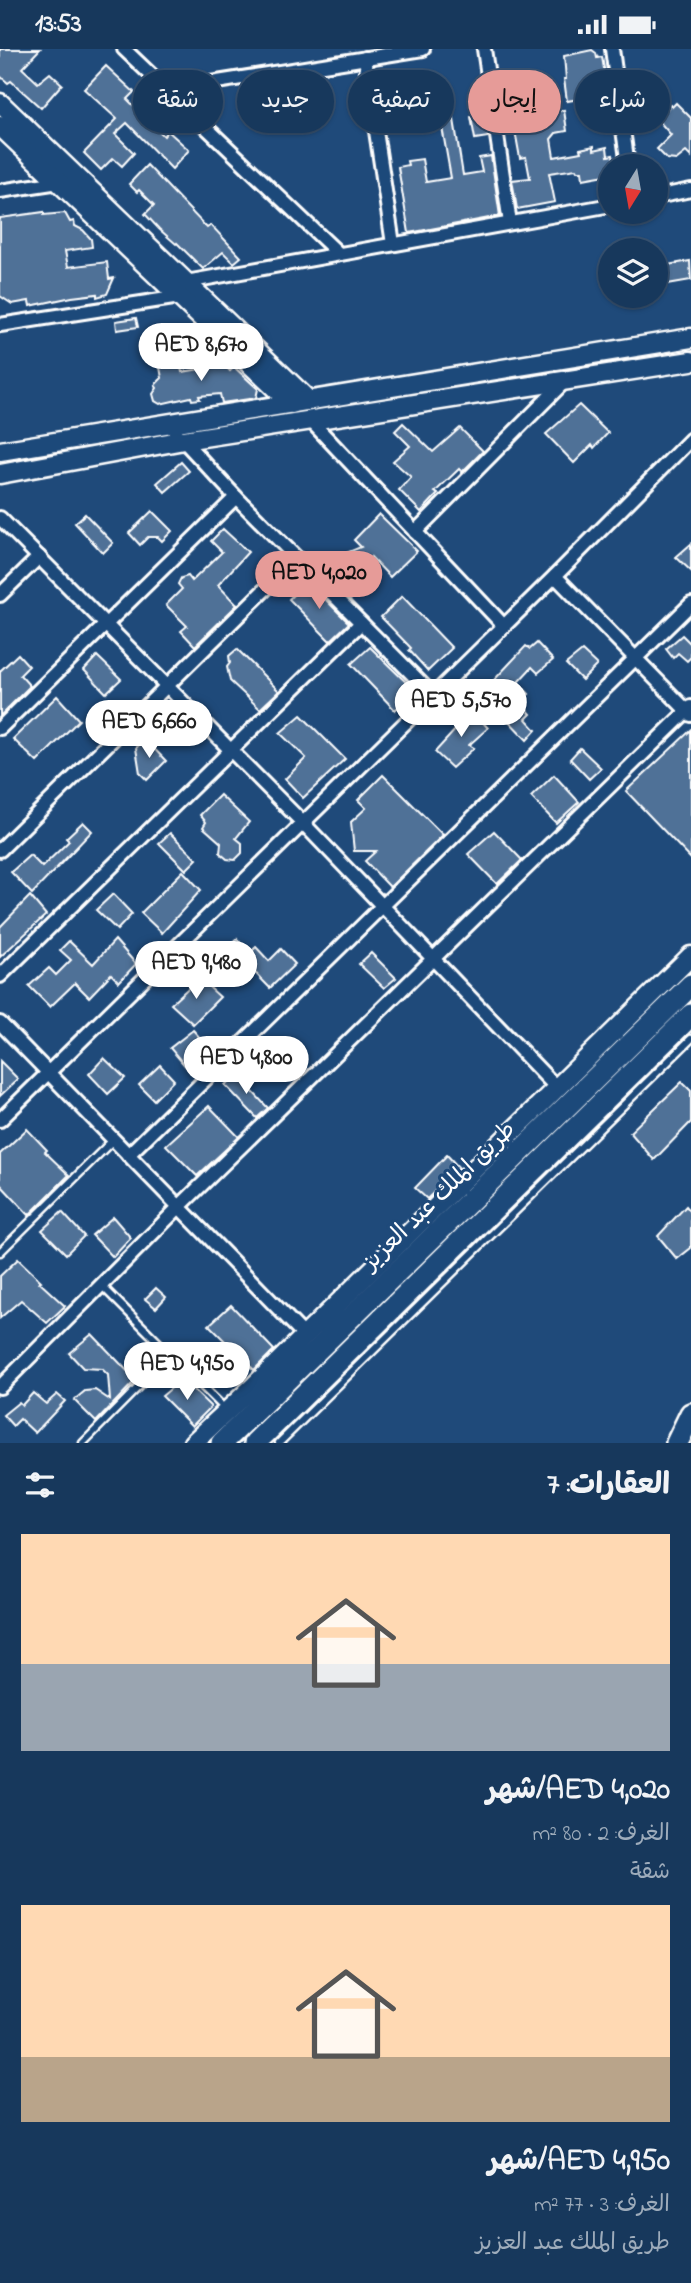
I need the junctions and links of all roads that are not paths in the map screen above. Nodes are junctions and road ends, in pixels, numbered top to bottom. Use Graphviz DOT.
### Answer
graph roads {
  1 [pos="124,49"];
  2 [pos="423,49"];
  3 [pos="484,49"];
  4 [pos="612,49"];
  5 [pos="365,58"];
  6 [pos="146,70"];
  7 [pos="223,81"];
  8 [pos="0,103"];
  9 [pos="0,126"];
  10 [pos="212,133"];
  11 [pos="626,154"];
  12 [pos="59,182"];
  13 [pos="0,191"];
  14 [pos="691,193"];
  15 [pos="668,196"];
  16 [pos="598,207"];
  17 [pos="510,223"];
  18 [pos="393,244"];
  19 [pos="339,254"];
  20 [pos="183,289"];
  21 [pos="0,325"];
  22 [pos="691,338"];
  23 [pos="691,361"];
  24 [pos="567,380"];
  25 [pos="301,402"];
  26 [pos="310,420"];
  27 [pos="168,424"];
  28 [pos="691,439"];
  29 [pos="184,440"];
  30 [pos="0,451"];
  31 [pos="0,474"];
  32 [pos="236,497"];
  33 [pos="0,518"];
  34 [pos="415,532"];
  35 [pos="39,557"];
  36 [pos="297,558"];
  37 [pos="555,576"];
  38 [pos="0,595"];
  39 [pos="691,604"];
  40 [pos="361,623"];
  41 [pos="106,625"];
  42 [pos="504,626"];
  43 [pos="636,658"];
  44 [pos="167,686"];
  45 [pos="433,695"];
  46 [pos="690,711"];
  47 [pos="0,728"];
  48 [pos="231,751"];
  49 [pos="303,823"];
  50 [pos="0,850"];
  51 [pos="383,908"];
  52 [pos="691,956"];
  53 [pos="433,960"];
  54 [pos="0,976"];
  55 [pos="691,985"];
  56 [pos="691,1016"];
  57 [pos="0,1023"];
  58 [pos="691,1039"];
  59 [pos="48,1072"];
  60 [pos="556,1087"];
  61 [pos="0,1120"];
  62 [pos="113,1139"];
  63 [pos="128,1155"];
  64 [pos="180,1207"];
  65 [pos="0,1252"];
  66 [pos="102,1285"];
  67 [pos="305,1336"];
  68 [pos="171,1354"];
  69 [pos="0,1387"];
  70 [pos="228,1411"];
  71 [pos="691,1414"];
  72 [pos="83,1443"];
  73 [pos="193,1443"];
  74 [pos="222,1443"];
  75 [pos="255,1443"];
  76 [pos="279,1443"];
  77 [pos="677,1443"];
  1 -- 6 [label="street"];
  2 -- 5 [label="street"];
  3 -- 17 [label="street"];
  4 -- 11 [label="street"];
  5 -- 7 [label="street"];
  5 -- 18 [label="street"];
  8 -- 20 [label="street"];
  9 -- 12 [label="street"];
  10 -- 19 [label="street"];
  12 -- 13 [label="street"];
  12 -- 20 [label="street"];
  14 -- 15 [label="street"];
  16 -- 17 [label="street"];
  17 -- 18 [label="street"];
  18 -- 19 [label="street"];
  19 -- 20 [label="street"];
  20 -- 21 [label="street"];
  20 -- 25 [label="street"];
  22 -- 25 [label="street"];
  23 -- 24 [label="street"];
  24 -- 26 [label="street"];
  24 -- 34 [label="street"];
  25 -- 27 [label="street"];
  26 -- 29 [label="street"];
  26 -- 34 [label="street"];
  27 -- 29 [label="street"];
  27 -- 30 [label="street"];
  28 -- 37 [label="street"];
  29 -- 31 [label="street"];
  29 -- 32 [label="street"];
  32 -- 36 [label="street"];
  32 -- 41 [label="street"];
  33 -- 35 [label="street"];
  34 -- 42 [label="street"];
  35 -- 38 [label="street"];
  35 -- 41 [label="street"];
  36 -- 40 [label="street"];
  36 -- 44 [label="street"];
  37 -- 42 [label="street"];
  37 -- 43 [label="street"];
  39 -- 43 [label="street"];
  40 -- 45 [label="street"];
  40 -- 48 [label="street"];
  41 -- 44 [label="street"];
  41 -- 47 [label="street"];
  42 -- 45 [label="street"];
  43 -- 46 [label="street"];
  43 -- 51 [label="street"];
  44 -- 48 [label="street"];
  44 -- 50 [label="street"];
  45 -- 49 [label="street"];
  46 -- 53 [label="street"];
  48 -- 49 [label="street"];
  48 -- 54 [label="street"];
  49 -- 51 [label="street"];
  49 -- 59 [label="street"];
  51 -- 53 [label="street"];
  51 -- 63 [label="street"];
  52 -- 60 [label="street"];
  53 -- 60 [label="street"];
  53 -- 64 [label="street"];
  55 -- 74 [label="main road, طريق الملك عبد العزيز"];
  56 -- 75 [label="main road, طريق الملك عبد العزيز"];
  57 -- 59 [label="street"];
  58 -- 76 [label="lane"];
  59 -- 61 [label="street"];
  59 -- 62 [label="street"];
  60 -- 67 [label="street"];
  62 -- 63 [label="street"];
  62 -- 65 [label="lane"];
  63 -- 64 [label="street"];
  64 -- 66 [label="street"];
  64 -- 67 [label="street"];
  66 -- 68 [label="lane"];
  66 -- 69 [label="street"];
  67 -- 70 [label="street"];
  68 -- 70 [label="lane"];
  68 -- 72 [label="lane"];
  70 -- 73 [label="street"];
  71 -- 77 [label="main road"];
}
